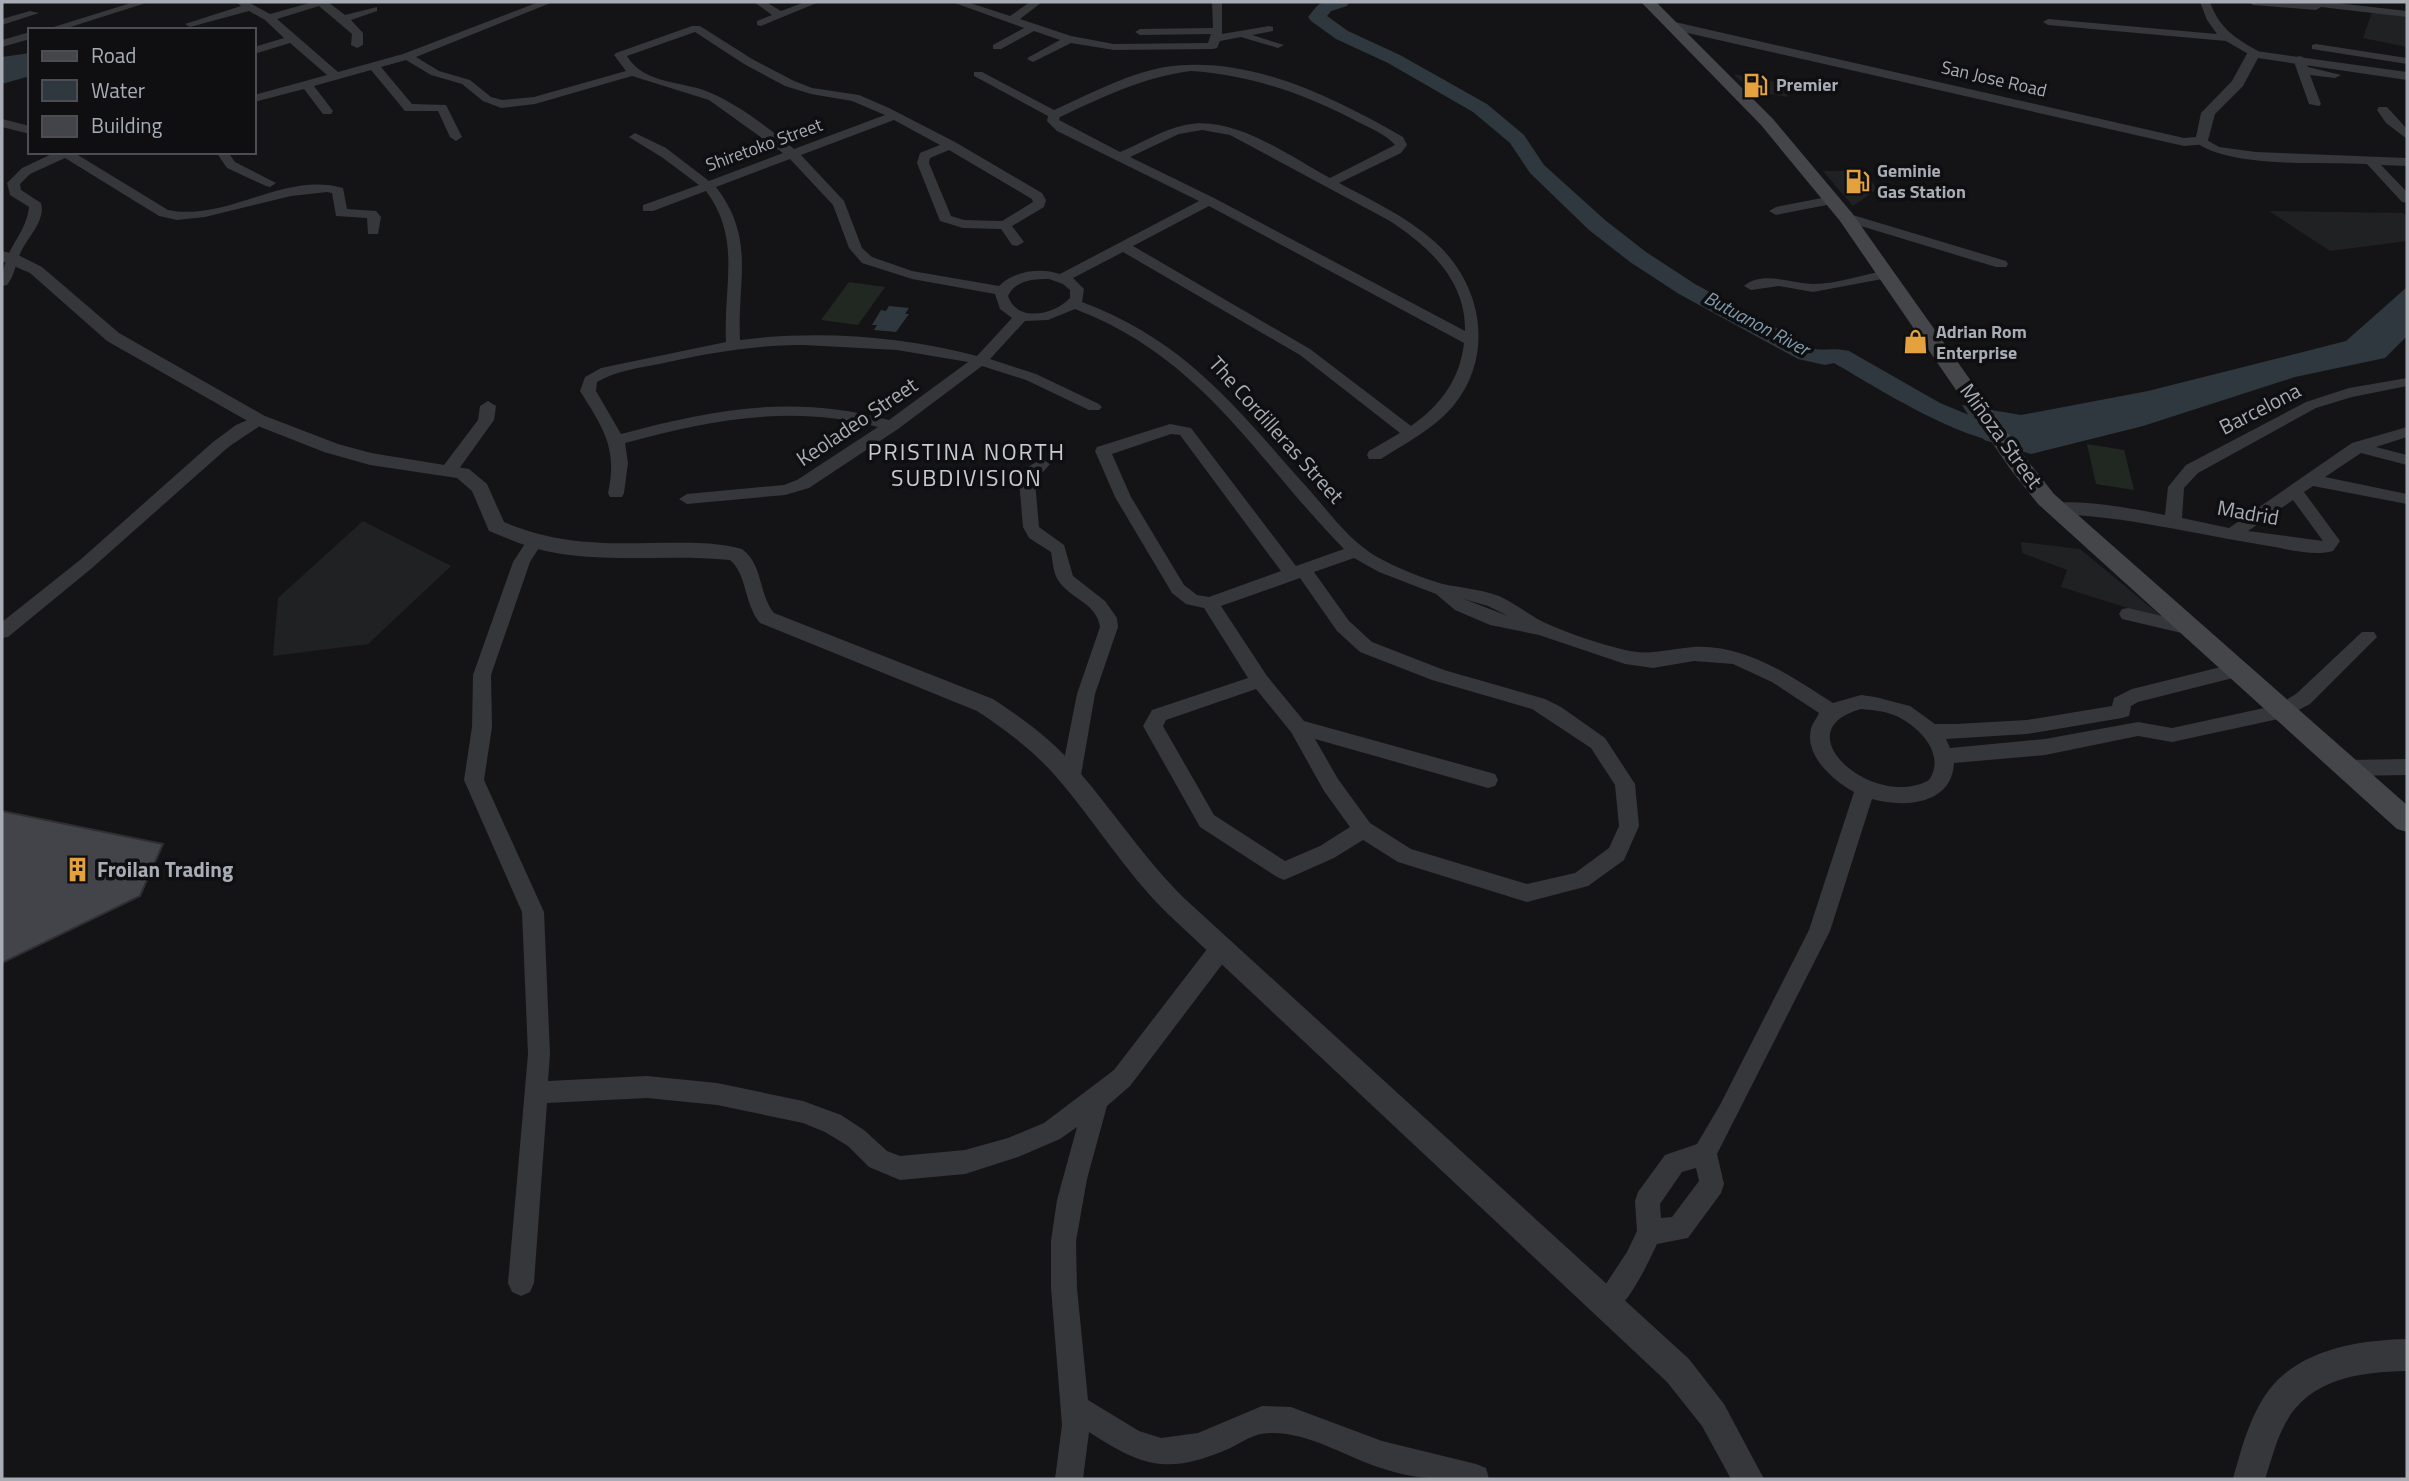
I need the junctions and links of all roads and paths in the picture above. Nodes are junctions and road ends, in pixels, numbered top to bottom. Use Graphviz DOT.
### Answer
graph roads {
  1 [pos="144,2"];
  2 [pos="321,2"];
  3 [pos="758,2"];
  4 [pos="814,2"];
  5 [pos="957,2"];
  6 [pos="1037,2"];
  7 [pos="1217,2"];
  8 [pos="1648,2"];
  9 [pos="2205,2"];
  10 [pos="2253,2"];
  11 [pos="2303,2"];
  12 [pos="543,3"];
  13 [pos="245,4"];
  14 [pos="373,9"];
  15 [pos="2334,9"];
  16 [pos="34,13"];
  17 [pos="2407,14"];
  18 [pos="181,15"];
  19 [pos="779,16"];
  20 [pos="269,18"];
  21 [pos="344,19"];
  22 [pos="1012,20"];
  23 [pos="2049,22"];
  24 [pos="2,23"];
  25 [pos="761,23"];
  26 [pos="1675,26"];
  27 [pos="193,27"];
  28 [pos="1034,27"];
  29 [pos="54,28"];
  30 [pos="1269,29"];
  31 [pos="1140,32"];
  32 [pos="2335,34"];
  33 [pos="1216,35"];
  34 [pos="1238,35"];
  35 [pos="28,36"];
  36 [pos="2228,38"];
  37 [pos="17,39"];
  38 [pos="291,39"];
  39 [pos="1069,39"];
  40 [pos="2,44"];
  41 [pos="357,45"];
  42 [pos="1278,45"];
  43 [pos="998,47"];
  44 [pos="2316,47"];
  45 [pos="256,50"];
  46 [pos="2344,52"];
  47 [pos="2254,53"];
  48 [pos="412,54"];
  49 [pos="1043,56"];
  50 [pos="2407,59"];
  51 [pos="2300,65"];
  52 [pos="374,66"];
  53 [pos="631,73"];
  54 [pos="978,74"];
  55 [pos="331,75"];
  56 [pos="2335,75"];
  57 [pos="2407,76"];
  58 [pos="308,86"];
  59 [pos="256,99"];
  60 [pos="2315,104"];
  61 [pos="2383,110"];
  62 [pos="327,111"];
  63 [pos="1054,115"];
  64 [pos="893,116"];
  65 [pos="2,123"];
  66 [pos="28,130"];
  67 [pos="2407,135"];
  68 [pos="456,137"];
  69 [pos="635,137"];
  70 [pos="2202,141"];
  71 [pos="951,145"];
  72 [pos="794,153"];
  73 [pos="62,154"];
  74 [pos="69,154"];
  75 [pos="223,154"];
  76 [pos="1120,157"];
  77 [pos="2371,160"];
  78 [pos="2407,162"];
  79 [pos="270,183"];
  80 [pos="709,183"];
  81 [pos="1330,183"];
  82 [pos="2407,199"];
  83 [pos="1832,200"];
  84 [pos="1209,201"];
  85 [pos="648,208"];
  86 [pos="1776,211"];
  87 [pos="1846,217"];
  88 [pos="1005,225"];
  89 [pos="373,231"];
  90 [pos="1017,242"];
  91 [pos="1123,246"];
  92 [pos="5,259"];
  93 [pos="2001,264"];
  94 [pos="1888,274"];
  95 [pos="1062,278"];
  96 [pos="2,282"];
  97 [pos="1751,286"];
  98 [pos="1003,291"];
  99 [pos="1074,304"];
  100 [pos="1022,316"];
  101 [pos="1472,341"];
  102 [pos="733,344"];
  103 [pos="981,359"];
  104 [pos="1954,370"];
  105 [pos="2407,382"];
  106 [pos="488,406"];
  107 [pos="1094,407"];
  108 [pos="259,420"];
  109 [pos="893,426"];
  110 [pos="2407,432"];
  111 [pos="1410,433"];
  112 [pos="617,440"];
  113 [pos="2358,447"];
  114 [pos="1375,455"];
  115 [pos="2407,460"];
  116 [pos="1042,464"];
  117 [pos="450,469"];
  118 [pos="2311,480"];
  119 [pos="2294,490"];
  120 [pos="616,494"];
  121 [pos="687,499"];
  122 [pos="2407,499"];
  123 [pos="2050,503"];
  124 [pos="2173,522"];
  125 [pos="2230,535"];
  126 [pos="534,543"];
  127 [pos="1356,551"];
  128 [pos="1298,573"];
  129 [pos="1210,603"];
  130 [pos="2128,614"];
  131 [pos="2190,629"];
  132 [pos="2,632"];
  133 [pos="2368,637"];
  134 [pos="2237,670"];
  135 [pos="1260,681"];
  136 [pos="2122,710"];
  137 [pos="1830,711"];
  138 [pos="2283,711"];
  139 [pos="1298,727"];
  140 [pos="2138,729"];
  141 [pos="1931,731"];
  142 [pos="1945,755"];
  143 [pos="2407,766"];
  144 [pos="2348,768"];
  145 [pos="1071,775"];
  146 [pos="1488,780"];
  147 [pos="1866,789"];
  148 [pos="2407,821"];
  149 [pos="1363,829"];
  150 [pos="1222,947"];
  151 [pos="534,1093"];
  152 [pos="1097,1099"];
  153 [pos="1705,1153"];
  154 [pos="1650,1232"];
  155 [pos="521,1283"];
  156 [pos="1605,1305"];
  157 [pos="2407,1355"];
  158 [pos="1076,1408"];
  159 [pos="1476,1478"];
  160 [pos="1069,1479"];
  161 [pos="1748,1479"];
  162 [pos="2249,1479"];
  1 -- 29 [label="street"];
  2 -- 20 [label="street"];
  2 -- 21 [label="street"];
  3 -- 19 [label="street"];
  4 -- 19 [label="street"];
  5 -- 22 [label="street"];
  6 -- 22 [label="street"];
  7 -- 33 [label="street"];
  8 -- 26 [label="main road, Miñoza Street"];
  9 -- 36 [label="street"];
  10 -- 15 [label="street"];
  11 -- 17 [label="street"];
  12 -- 48 [label="street"];
  13 -- 20 [label="street"];
  13 -- 27 [label="street"];
  14 -- 21 [label="street"];
  16 -- 24 [label="street"];
  18 -- 27 [label="street"];
  19 -- 25 [label="street"];
  20 -- 38 [label="street"];
  21 -- 41 [label="street"];
  22 -- 28 [label="street"];
  23 -- 36 [label="street"];
  24 -- 37 [label="street"];
  26 -- 70 [label="street, San Jose Road"];
  26 -- 83 [label="main road, Miñoza Street"];
  28 -- 39 [label="street"];
  28 -- 43 [label="street"];
  30 -- 34 [label="street"];
  31 -- 33 [label="street"];
  32 -- 46 [label="street"];
  33 -- 34 [label="street"];
  33 -- 39 [label="street"];
  34 -- 42 [label="street"];
  35 -- 37 [label="street"];
  36 -- 47 [label="street"];
  37 -- 40 [label="street"];
  38 -- 45 [label="street"];
  38 -- 55 [label="street"];
  39 -- 49 [label="street"];
  44 -- 46 [label="street"];
  46 -- 50 [label="street"];
  47 -- 51 [label="street"];
  47 -- 70 [label="street"];
  48 -- 52 [label="street"];
  48 -- 53 [label="street"];
  51 -- 56 [label="street"];
  51 -- 57 [label="street"];
  51 -- 60 [label="street"];
  52 -- 55 [label="street"];
  52 -- 68 [label="street"];
  53 -- 64 [label="street"];
  53 -- 72 [label="street"];
  54 -- 63 [label="street"];
  55 -- 58 [label="street"];
  58 -- 59 [label="street"];
  58 -- 62 [label="street"];
  61 -- 67 [label="street"];
  63 -- 76 [label="street"];
  63 -- 81 [label="street"];
  64 -- 71 [label="street"];
  64 -- 72 [label="street, Shiretoko Street"];
  65 -- 66 [label="street"];
  69 -- 80 [label="street"];
  70 -- 77 [label="street"];
  71 -- 88 [label="street"];
  71 -- 88 [label="street"];
  72 -- 80 [label="street, Shiretoko Street"];
  72 -- 98 [label="street"];
  73 -- 92 [label="street"];
  74 -- 89 [label="street"];
  75 -- 79 [label="street"];
  76 -- 81 [label="street"];
  76 -- 84 [label="street"];
  77 -- 78 [label="street"];
  77 -- 82 [label="street"];
  80 -- 85 [label="street, Shiretoko Street"];
  80 -- 102 [label="street"];
  81 -- 101 [label="street"];
  83 -- 86 [label="street"];
  83 -- 87 [label="main road, Miñoza Street"];
  84 -- 91 [label="street"];
  84 -- 101 [label="street"];
  87 -- 93 [label="street"];
  87 -- 94 [label="main road, Miñoza Street"];
  88 -- 90 [label="street"];
  91 -- 95 [label="street"];
  91 -- 111 [label="street"];
  92 -- 96 [label="street"];
  92 -- 108 [label="street"];
  94 -- 97 [label="street"];
  94 -- 104 [label="main road, Miñoza Street"];
  95 -- 98 [label="street"];
  95 -- 99 [label="street"];
  98 -- 100 [label="street"];
  99 -- 100 [label="street"];
  99 -- 127 [label="street, The Cordilleras Street"];
  100 -- 103 [label="street, Keoladeo Street"];
  101 -- 111 [label="street"];
  102 -- 103 [label="street"];
  102 -- 112 [label="street"];
  103 -- 107 [label="street"];
  103 -- 109 [label="street, Keoladeo Street"];
  104 -- 123 [label="main road, Miñoza Street"];
  105 -- 124 [label="street, Barcelona"];
  106 -- 117 [label="street"];
  108 -- 117 [label="street"];
  108 -- 132 [label="street"];
  109 -- 112 [label="street"];
  109 -- 121 [label="street, Keoladeo Street"];
  110 -- 113 [label="street"];
  111 -- 114 [label="street"];
  112 -- 120 [label="street"];
  113 -- 115 [label="street"];
  113 -- 118 [label="street"];
  116 -- 145 [label="street"];
  117 -- 126 [label="street"];
  118 -- 119 [label="street"];
  118 -- 122 [label="street"];
  119 -- 125 [label="street"];
  119 -- 125 [label="street, Madrid"];
  123 -- 124 [label="street, Madrid"];
  123 -- 131 [label="main road, Miñoza Street"];
  124 -- 125 [label="street, Madrid"];
  126 -- 145 [label="street"];
  126 -- 151 [label="street"];
  127 -- 128 [label="street"];
  127 -- 137 [label="street, The Cordilleras Street"];
  128 -- 129 [label="street"];
  128 -- 129 [label="street"];
  128 -- 149 [label="street"];
  129 -- 135 [label="street"];
  130 -- 131 [label="street"];
  131 -- 134 [label="main road, Miñoza Street"];
  133 -- 138 [label="street"];
  134 -- 136 [label="street"];
  134 -- 138 [label="main road, Miñoza Street"];
  135 -- 139 [label="street"];
  135 -- 149 [label="street"];
  136 -- 140 [label="street"];
  136 -- 141 [label="street"];
  137 -- 141 [label="street"];
  137 -- 147 [label="street"];
  138 -- 140 [label="street"];
  138 -- 144 [label="main road, Miñoza Street"];
  139 -- 146 [label="street"];
  139 -- 149 [label="street"];
  140 -- 142 [label="street"];
  141 -- 142 [label="street"];
  142 -- 147 [label="street"];
  143 -- 144 [label="street"];
  144 -- 148 [label="main road, Miñoza Street"];
  145 -- 150 [label="street"];
  147 -- 153 [label="street"];
  150 -- 152 [label="street"];
  150 -- 156 [label="street"];
  151 -- 152 [label="street"];
  151 -- 155 [label="street"];
  152 -- 158 [label="street"];
  153 -- 154 [label="street"];
  153 -- 154 [label="street"];
  154 -- 156 [label="street"];
  156 -- 161 [label="street"];
  157 -- 162 [label="street"];
  158 -- 159 [label="street"];
  158 -- 160 [label="street"];
}
